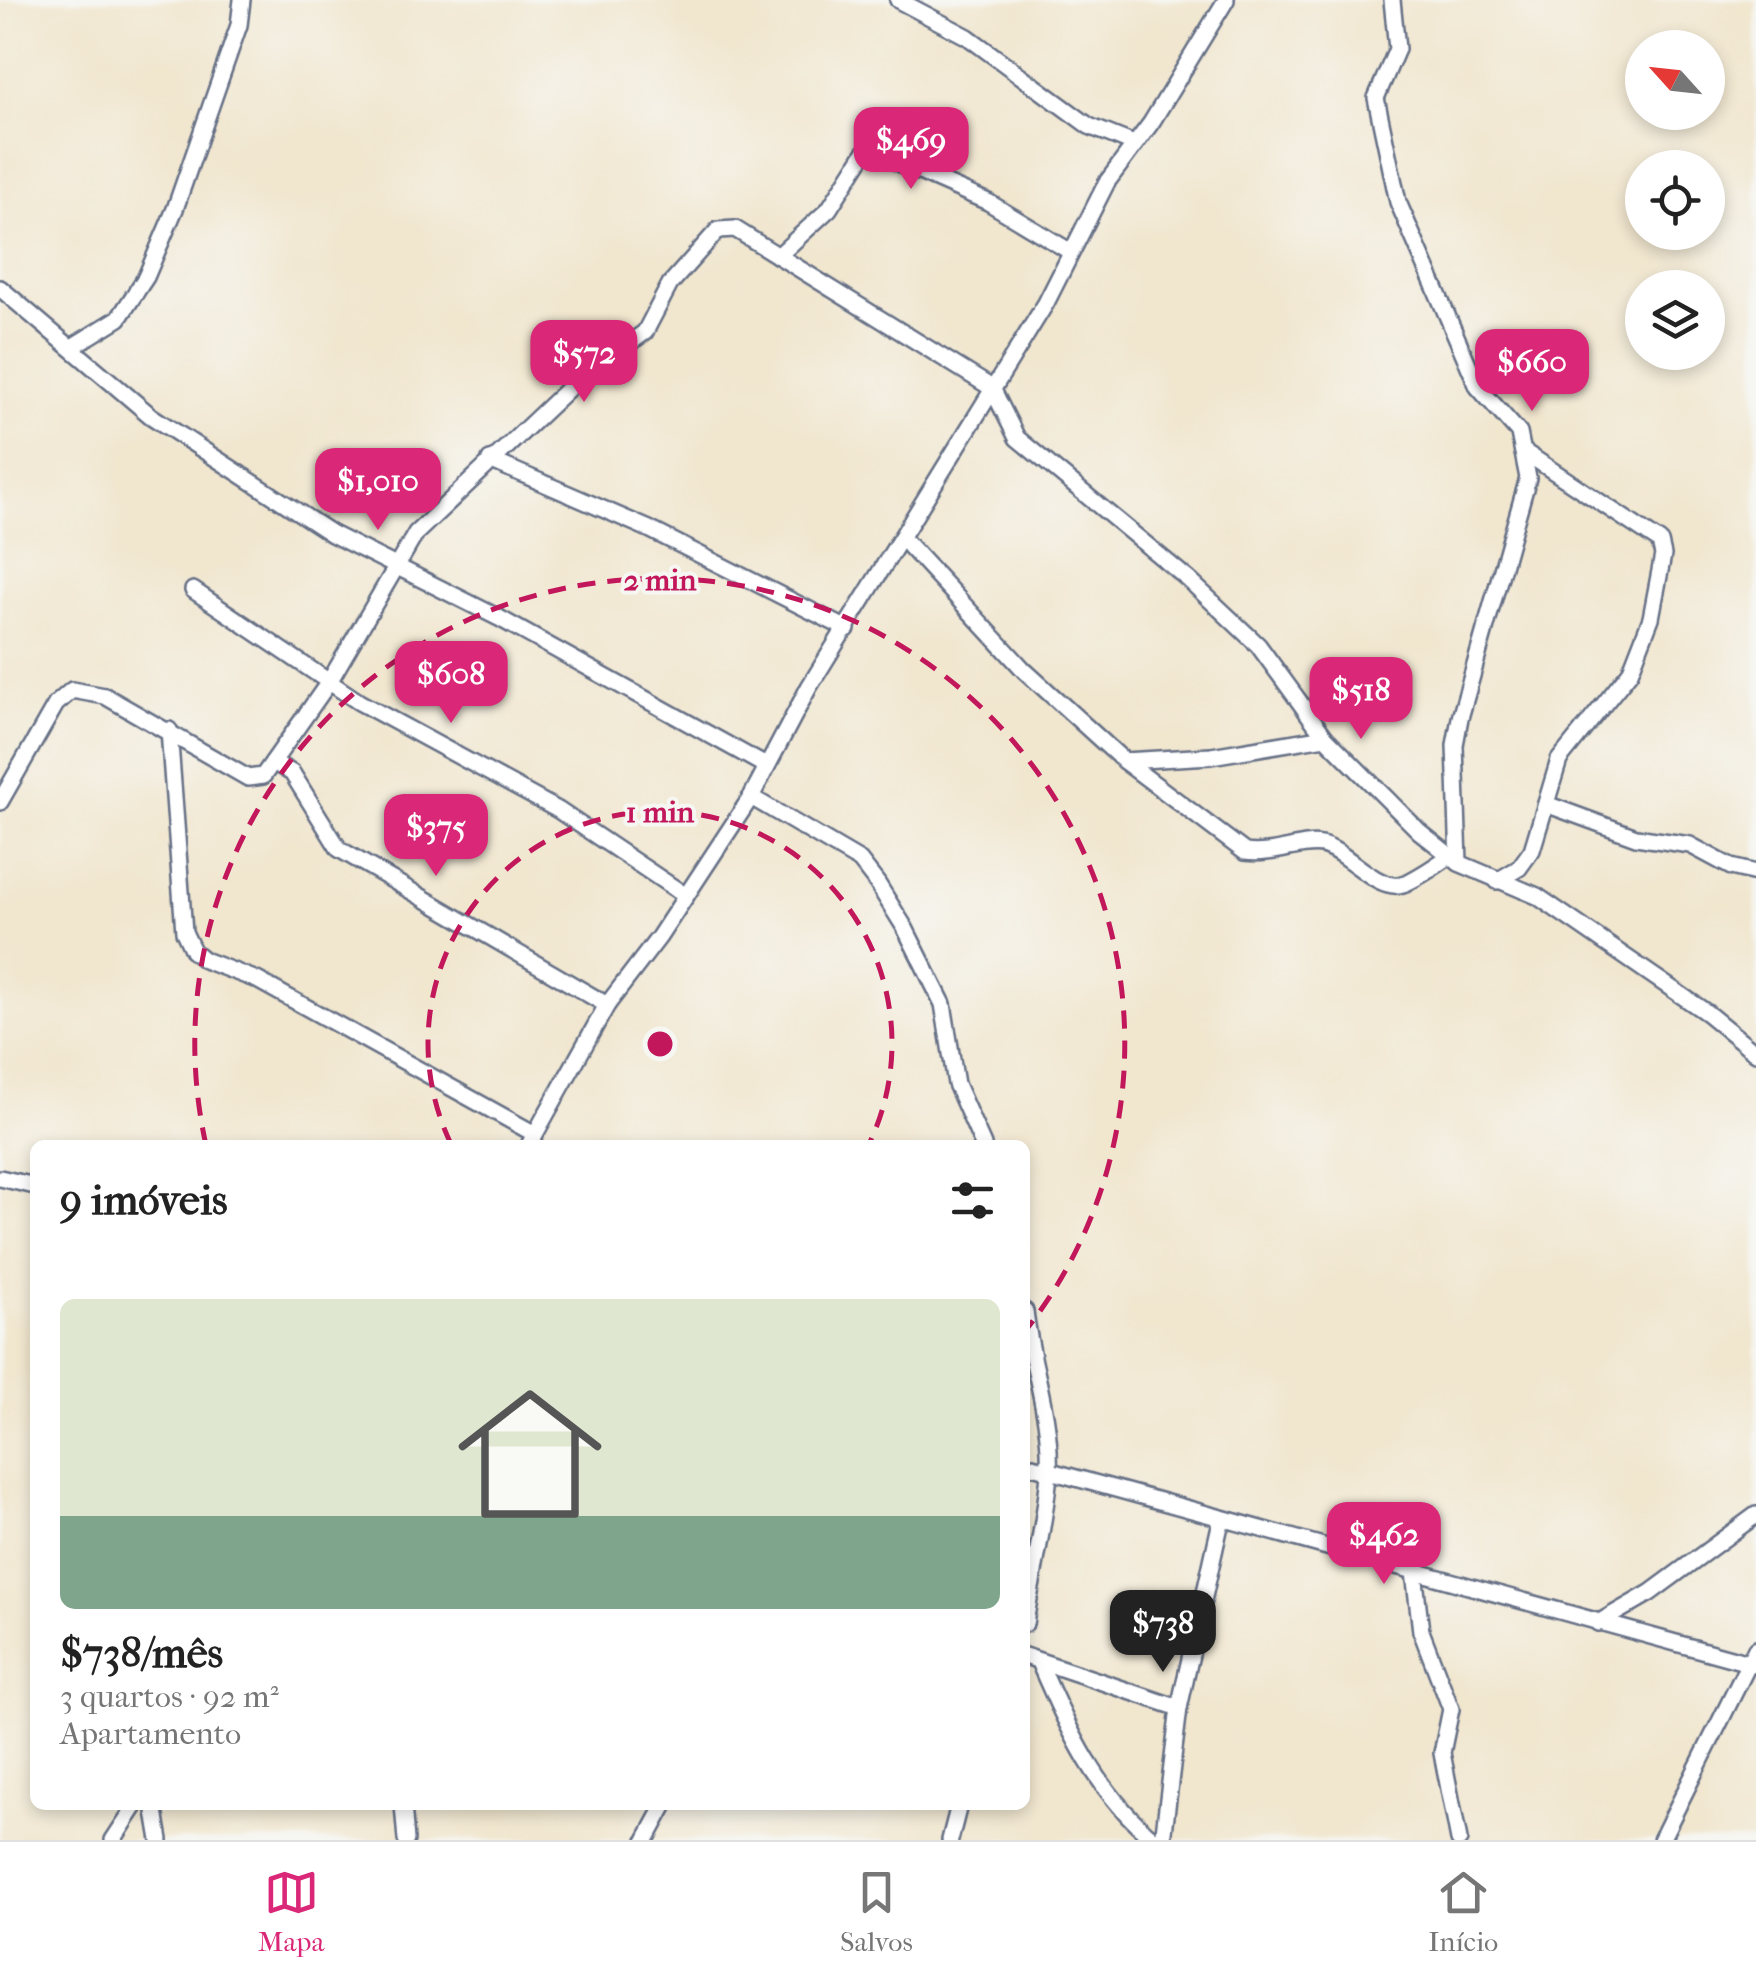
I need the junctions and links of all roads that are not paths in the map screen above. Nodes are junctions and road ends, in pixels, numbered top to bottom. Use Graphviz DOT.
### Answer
graph roads {
  1 [pos="242,0"];
  2 [pos="898,0"];
  3 [pos="1226,0"];
  4 [pos="1392,0"];
  5 [pos="1134,144"];
  6 [pos="1071,252"];
  7 [pos="778,256"];
  8 [pos="0,288"];
  9 [pos="72,347"];
  10 [pos="992,388"];
  11 [pos="1522,451"];
  12 [pos="490,460"];
  13 [pos="904,540"];
  14 [pos="395,568"];
  15 [pos="193,590"];
  16 [pos="847,629"];
  17 [pos="328,682"];
  18 [pos="169,730"];
  19 [pos="1325,737"];
  20 [pos="1124,761"];
  21 [pos="273,762"];
  22 [pos="766,766"];
  23 [pos="751,797"];
  24 [pos="0,802"];
  25 [pos="1546,804"];
  26 [pos="1455,860"];
  27 [pos="1756,873"];
  28 [pos="1497,881"];
  29 [pos="686,896"];
  30 [pos="608,1005"];
  31 [pos="1756,1053"];
  32 [pos="532,1140"];
  33 [pos="980,1140"];
  34 [pos="0,1178"];
  35 [pos="30,1185"];
  36 [pos="1030,1355"];
  37 [pos="1030,1465"];
  38 [pos="1049,1470"];
  39 [pos="1756,1515"];
  40 [pos="1221,1520"];
  41 [pos="1414,1572"];
  42 [pos="1030,1592"];
  43 [pos="1598,1623"];
  44 [pos="1032,1659"];
  45 [pos="1753,1659"];
  46 [pos="1179,1708"];
  47 [pos="133,1810"];
  48 [pos="155,1810"];
  49 [pos="403,1810"];
  50 [pos="662,1810"];
  51 [pos="958,1810"];
  52 [pos="113,1840"];
  53 [pos="160,1840"];
  54 [pos="406,1840"];
  55 [pos="646,1840"];
  56 [pos="950,1840"];
  57 [pos="1159,1840"];
  58 [pos="1459,1840"];
  59 [pos="1661,1840"];
  1 -- 9 [label="street"];
  2 -- 5 [label="street"];
  3 -- 5 [label="street"];
  4 -- 11 [label="street"];
  5 -- 6 [label="street"];
  6 -- 7 [label="street"];
  6 -- 10 [label="street"];
  7 -- 10 [label="street"];
  7 -- 12 [label="street"];
  8 -- 9 [label="street"];
  9 -- 14 [label="street"];
  10 -- 13 [label="street"];
  10 -- 19 [label="street"];
  11 -- 25 [label="street"];
  11 -- 26 [label="street"];
  12 -- 14 [label="street"];
  12 -- 16 [label="street"];
  13 -- 16 [label="street"];
  13 -- 20 [label="street"];
  14 -- 17 [label="street"];
  14 -- 22 [label="street"];
  15 -- 17 [label="street"];
  16 -- 22 [label="street"];
  17 -- 21 [label="street"];
  17 -- 29 [label="street"];
  18 -- 21 [label="street"];
  18 -- 24 [label="street"];
  18 -- 32 [label="street"];
  19 -- 20 [label="street"];
  19 -- 26 [label="street"];
  20 -- 26 [label="street"];
  21 -- 30 [label="street"];
  22 -- 23 [label="street"];
  23 -- 29 [label="street"];
  23 -- 33 [label="street"];
  25 -- 27 [label="street"];
  25 -- 28 [label="street"];
  26 -- 28 [label="street"];
  28 -- 31 [label="street"];
  29 -- 30 [label="street"];
  30 -- 32 [label="street"];
  34 -- 35 [label="street"];
  36 -- 38 [label="street"];
  37 -- 38 [label="street"];
  38 -- 40 [label="street"];
  38 -- 42 [label="street"];
  39 -- 43 [label="street"];
  40 -- 41 [label="street"];
  40 -- 46 [label="street"];
  41 -- 43 [label="street"];
  41 -- 58 [label="street"];
  43 -- 45 [label="street"];
  44 -- 46 [label="street"];
  44 -- 57 [label="street"];
  45 -- 59 [label="street"];
  46 -- 57 [label="street"];
  47 -- 52 [label="street"];
  48 -- 53 [label="street"];
  49 -- 54 [label="street"];
  50 -- 55 [label="street"];
  51 -- 56 [label="street"];
}
